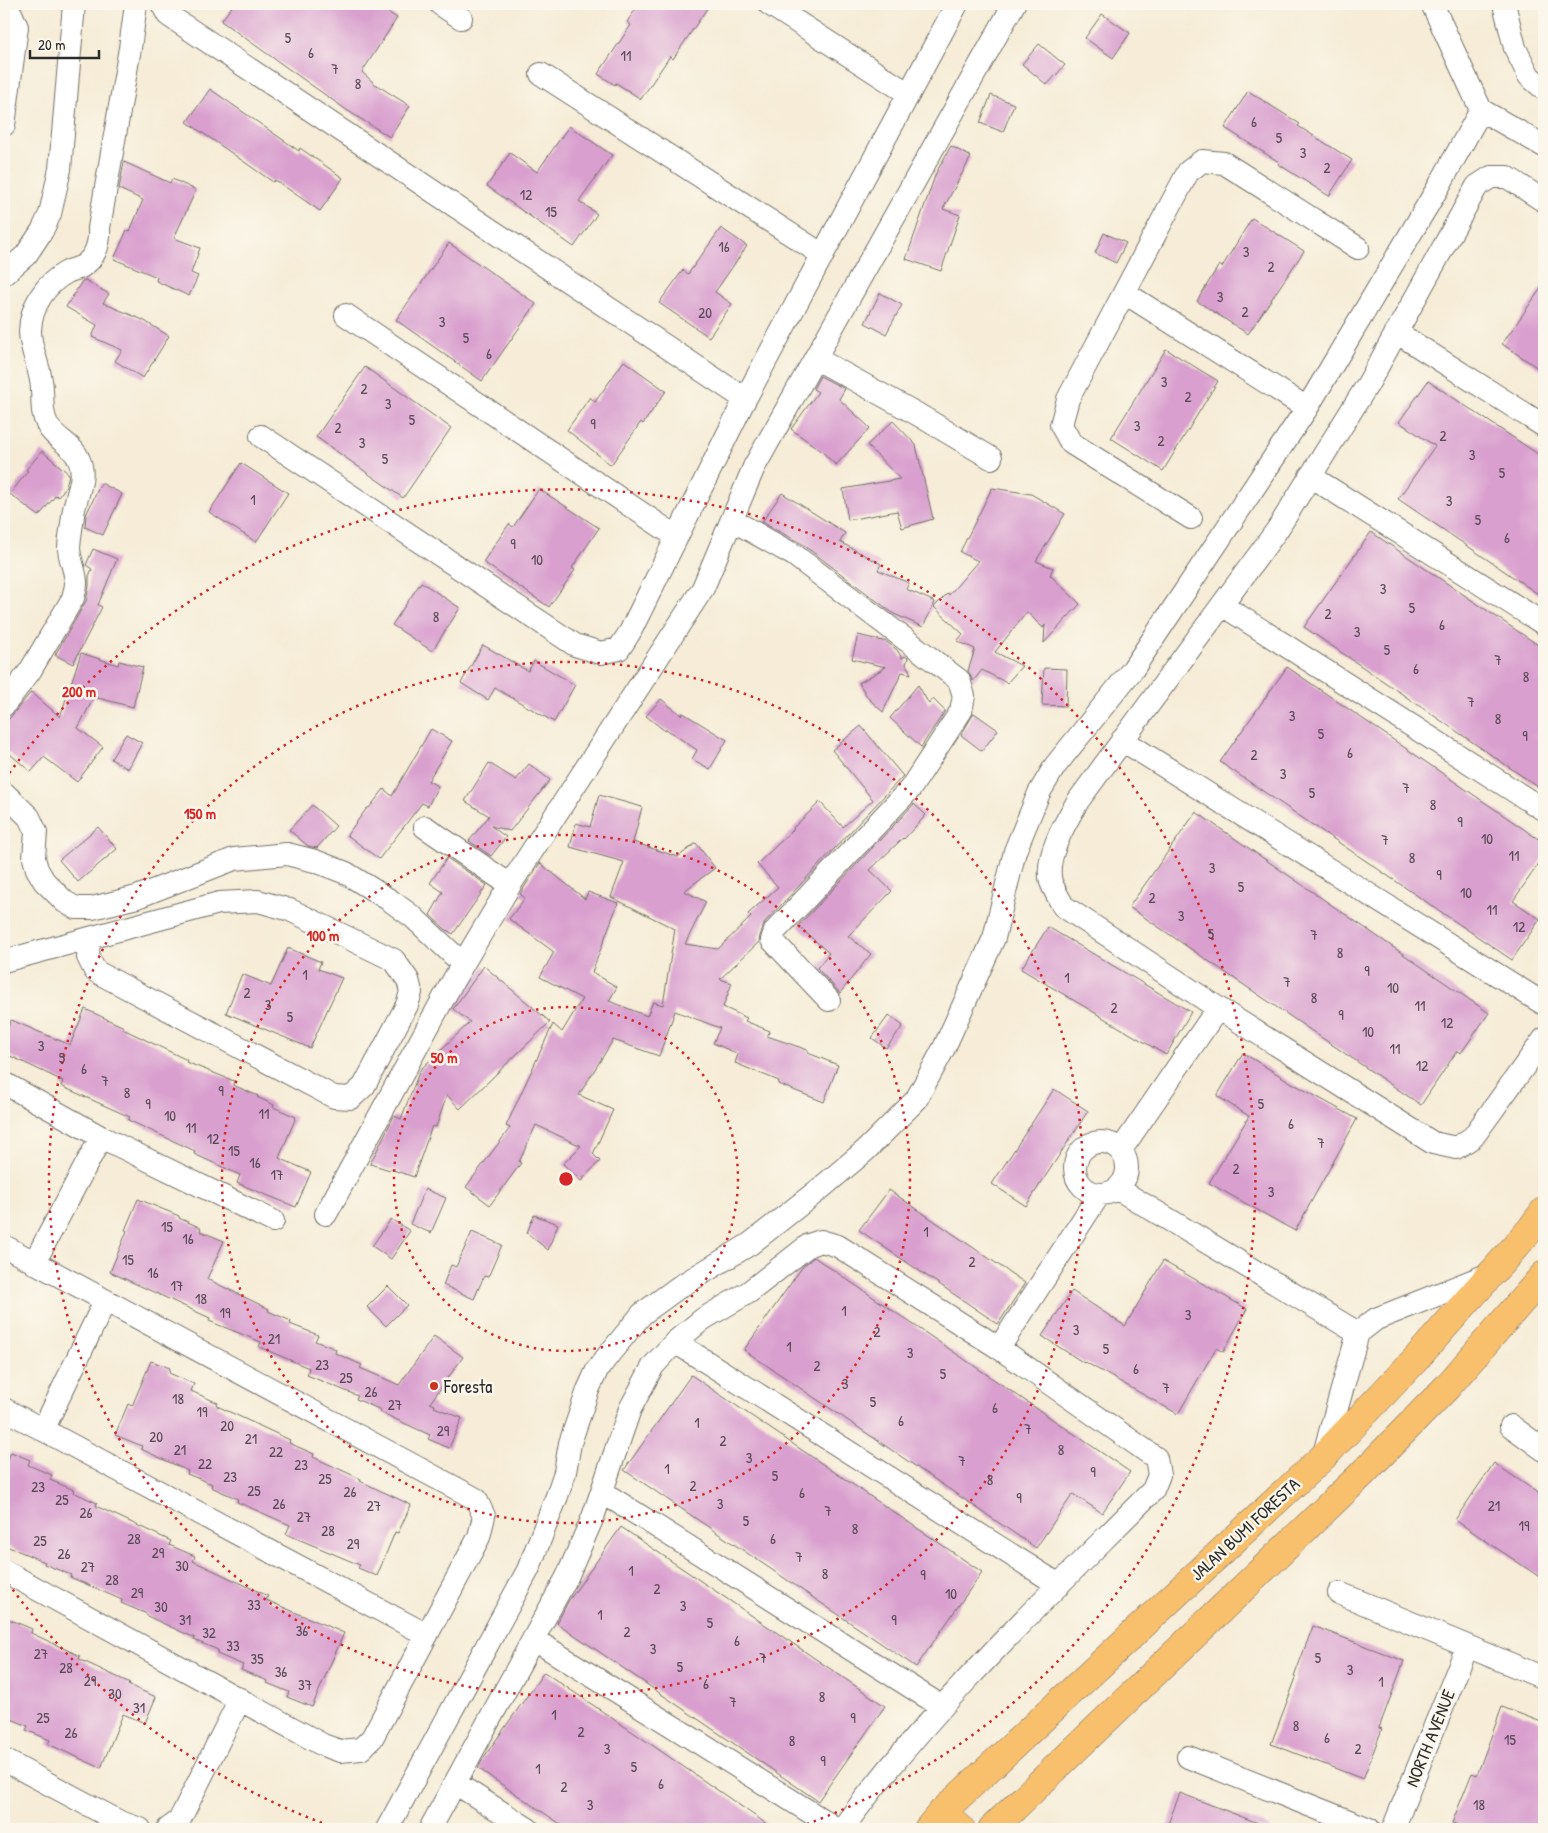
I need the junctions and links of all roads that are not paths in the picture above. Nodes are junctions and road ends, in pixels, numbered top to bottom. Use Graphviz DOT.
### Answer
graph roads {
  1 [pos="74,4"];
  2 [pos="136,4"];
  3 [pos="162,4"];
  4 [pos="440,4"];
  5 [pos="770,4"];
  6 [pos="958,4"];
  7 [pos="1014,4"];
  8 [pos="1432,4"];
  9 [pos="1504,4"];
  10 [pos="4,10"];
  11 [pos="461,18"];
  12 [pos="542,74"];
  13 [pos="1544,90"];
  14 [pos="909,94"];
  15 [pos="1481,110"];
  16 [pos="4,125"];
  17 [pos="1544,146"];
  18 [pos="1544,201"];
  19 [pos="1358,248"];
  20 [pos="823,255"];
  21 [pos="4,274"];
  22 [pos="1124,292"];
  23 [pos="346,314"];
  24 [pos="1396,332"];
  25 [pos="815,358"];
  26 [pos="745,399"];
  27 [pos="1307,408"];
  28 [pos="1544,426"];
  29 [pos="261,436"];
  30 [pos="991,458"];
  31 [pos="1310,476"];
  32 [pos="1191,518"];
  33 [pos="732,520"];
  34 [pos="677,537"];
  35 [pos="1222,605"];
  36 [pos="1544,624"];
  37 [pos="4,705"];
  38 [pos="1122,740"];
  39 [pos="4,793"];
  40 [pos="1544,810"];
  41 [pos="425,826"];
  42 [pos="510,885"];
  43 [pos="89,939"];
  44 [pos="4,961"];
  45 [pos="463,964"];
  46 [pos="829,1000"];
  47 [pos="1544,1004"];
  48 [pos="1218,1008"];
  49 [pos="1544,1038"];
  50 [pos="4,1083"];
  51 [pos="101,1137"];
  52 [pos="1121,1150"];
  53 [pos="1108,1192"];
  54 [pos="1544,1211"];
  55 [pos="326,1214"];
  56 [pos="273,1221"];
  57 [pos="4,1246"];
  58 [pos="34,1263"];
  59 [pos="1493,1272"];
  60 [pos="1544,1275"];
  61 [pos="106,1301"];
  62 [pos="1358,1333"];
  63 [pos="675,1342"];
  64 [pos="999,1348"];
  65 [pos="4,1409"];
  66 [pos="1511,1426"];
  67 [pos="43,1430"];
  68 [pos="1544,1450"];
  69 [pos="1323,1456"];
  70 [pos="602,1492"];
  71 [pos="4,1571"];
  72 [pos="1059,1585"];
  73 [pos="1339,1593"];
  74 [pos="427,1635"];
  75 [pos="533,1640"];
  76 [pos="1467,1647"];
  77 [pos="1544,1678"];
  78 [pos="240,1699"];
  79 [pos="941,1706"];
  80 [pos="1188,1757"];
  81 [pos="4,1760"];
  82 [pos="455,1783"];
  83 [pos="944,1823"];
  84 [pos="140,1829"];
  85 [pos="168,1829"];
  86 [pos="387,1829"];
  87 [pos="430,1829"];
  88 [pos="528,1829"];
  89 [pos="837,1829"];
  90 [pos="842,1829"];
  91 [pos="992,1829"];
  92 [pos="1369,1829"];
  93 [pos="1393,1829"];
  1 -- 21 [label="street"];
  2 -- 37 [label="street"];
  3 -- 26 [label="street"];
  4 -- 11 [label="street"];
  5 -- 14 [label="street"];
  6 -- 14 [label="street"];
  7 -- 25 [label="street"];
  8 -- 15 [label="street"];
  9 -- 13 [label="street"];
  10 -- 16 [label="street"];
  12 -- 20 [label="street"];
  14 -- 20 [label="street"];
  15 -- 17 [label="street"];
  15 -- 27 [label="street"];
  18 -- 24 [label="street"];
  19 -- 22 [label="street"];
  20 -- 26 [label="street"];
  22 -- 27 [label="street"];
  22 -- 32 [label="street"];
  23 -- 34 [label="street"];
  24 -- 28 [label="street"];
  24 -- 31 [label="street"];
  25 -- 30 [label="street"];
  25 -- 33 [label="street"];
  26 -- 34 [label="street"];
  27 -- 86 [label="street"];
  29 -- 34 [label="street"];
  31 -- 35 [label="street"];
  31 -- 36 [label="street"];
  33 -- 42 [label="street"];
  33 -- 46 [label="street"];
  35 -- 38 [label="street"];
  35 -- 40 [label="street"];
  38 -- 47 [label="street"];
  38 -- 48 [label="street"];
  39 -- 45 [label="street"];
  41 -- 42 [label="street"];
  42 -- 45 [label="street"];
  43 -- 43 [label="street"];
  43 -- 44 [label="street"];
  45 -- 55 [label="street"];
  48 -- 49 [label="street"];
  48 -- 52 [label="street"];
  50 -- 51 [label="street"];
  51 -- 56 [label="street"];
  51 -- 58 [label="street"];
  52 -- 53 [label="street"];
  52 -- 53 [label="street"];
  53 -- 62 [label="street"];
  53 -- 64 [label="street"];
  54 -- 59 [label="main road, JALAN BUMI FORESTA"];
  57 -- 58 [label="street"];
  58 -- 61 [label="street"];
  59 -- 62 [label="street"];
  59 -- 69 [label="main road, JALAN BUMI FORESTA"];
  60 -- 91 [label="main road"];
  61 -- 67 [label="street"];
  61 -- 74 [label="street"];
  62 -- 69 [label="street"];
  63 -- 64 [label="street"];
  63 -- 70 [label="street"];
  63 -- 72 [label="street"];
  64 -- 72 [label="street"];
  65 -- 67 [label="street"];
  66 -- 68 [label="street"];
  67 -- 74 [label="street"];
  69 -- 83 [label="main road, JALAN BUMI FORESTA"];
  70 -- 75 [label="street"];
  70 -- 79 [label="street"];
  71 -- 78 [label="street"];
  72 -- 79 [label="street"];
  73 -- 76 [label="street"];
  74 -- 78 [label="street"];
  75 -- 82 [label="street"];
  75 -- 89 [label="street"];
  76 -- 77 [label="street"];
  76 -- 93 [label="street, NORTH AVENUE"];
  78 -- 85 [label="street"];
  79 -- 90 [label="street"];
  80 -- 92 [label="street"];
  81 -- 84 [label="street"];
  82 -- 87 [label="street"];
  82 -- 88 [label="street"];
}
